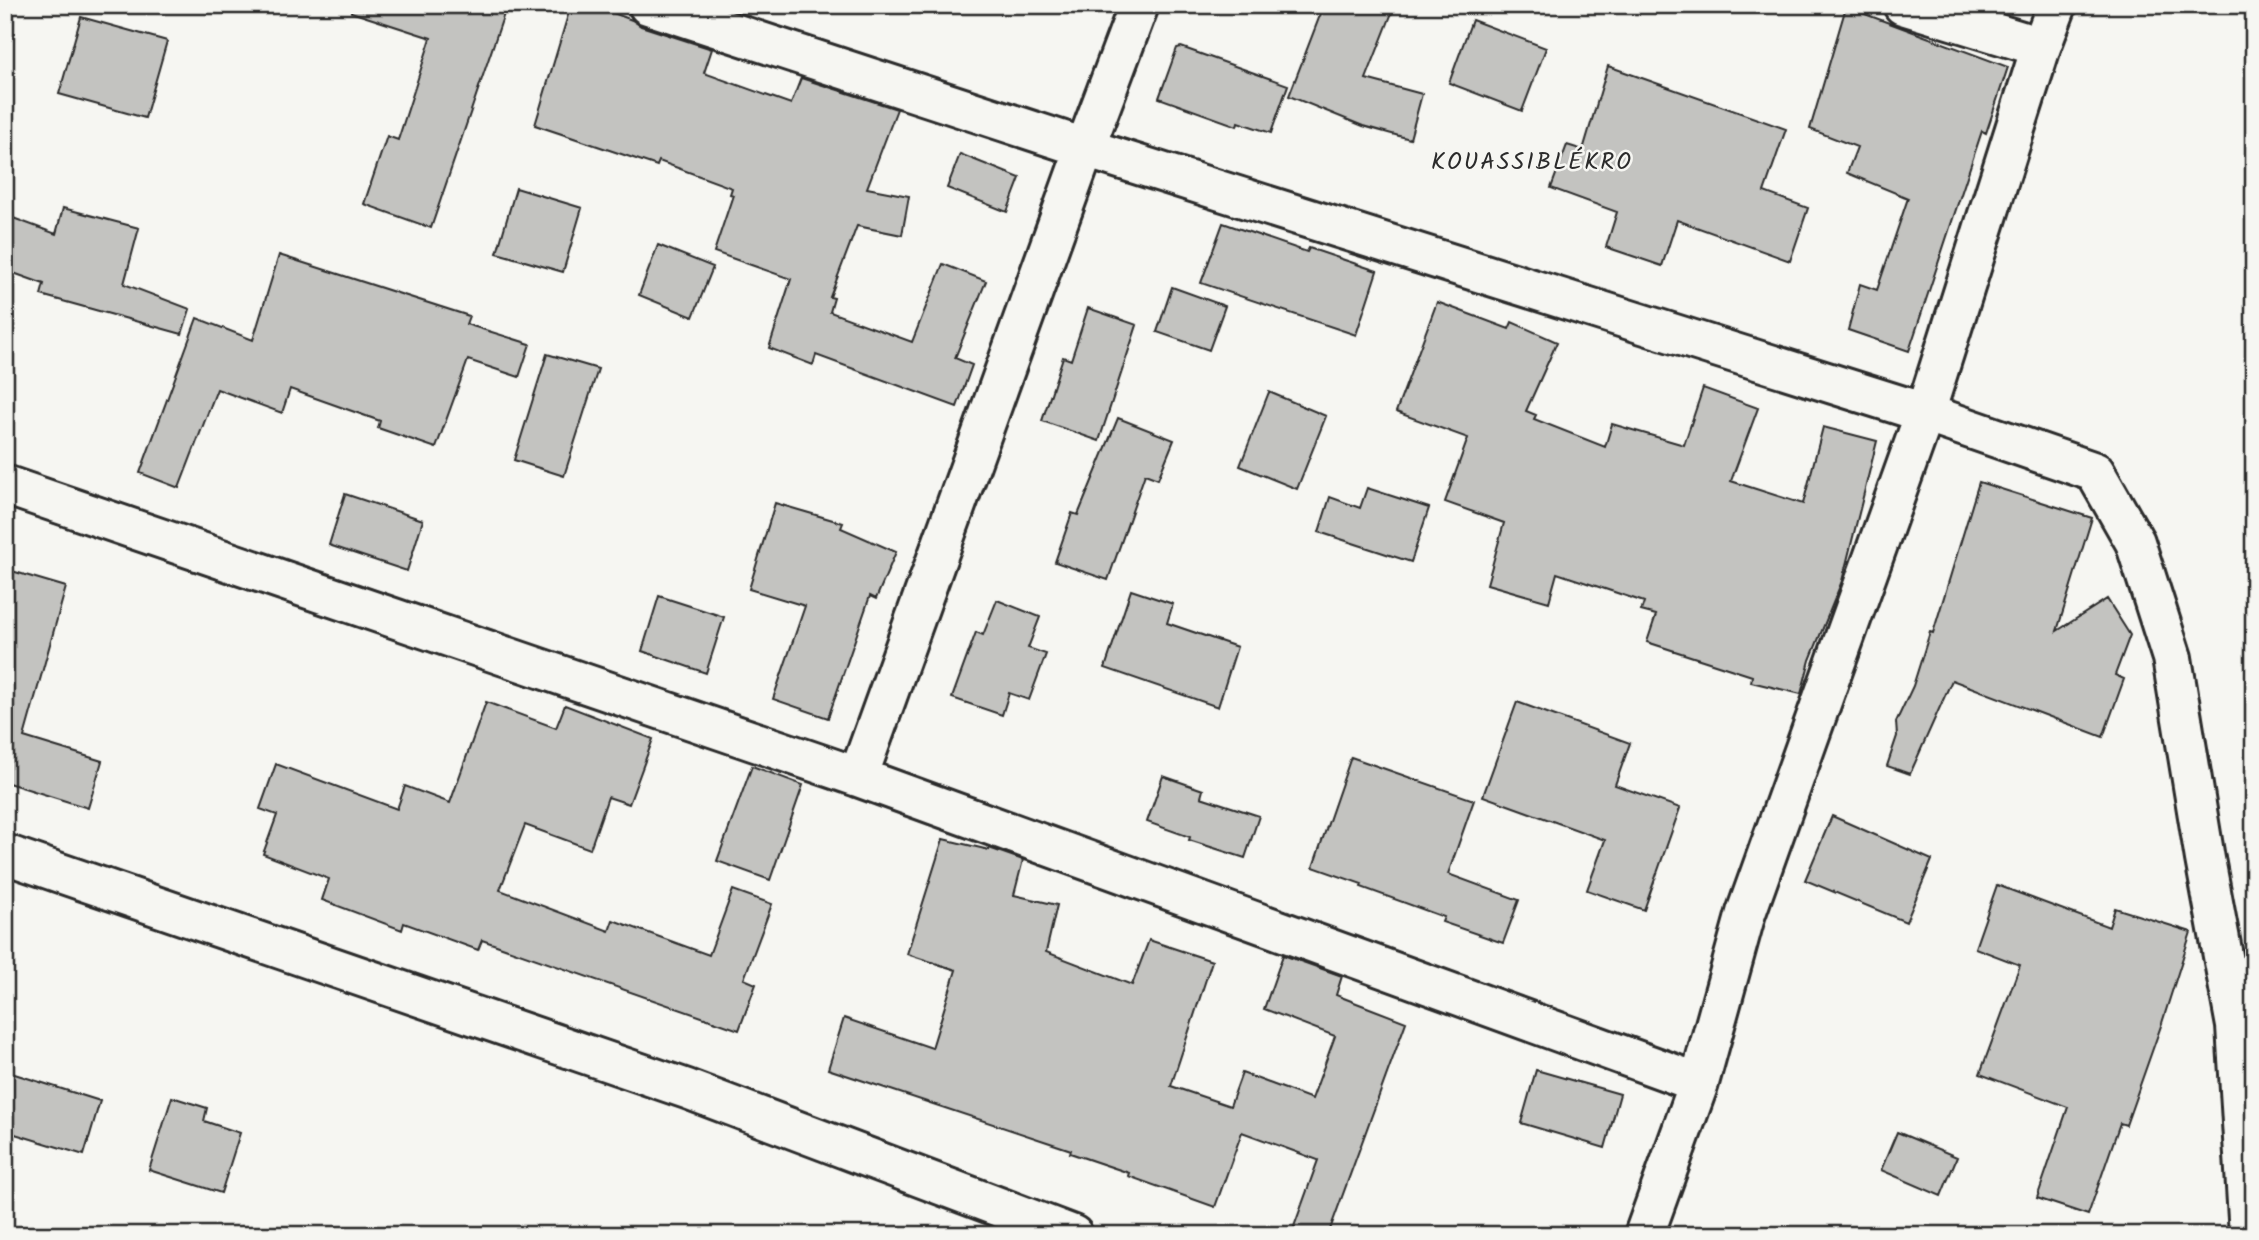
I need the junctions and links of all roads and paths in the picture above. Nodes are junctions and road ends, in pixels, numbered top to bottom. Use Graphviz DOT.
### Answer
graph roads {
  1 [pos="648,5"];
  2 [pos="1139,5"];
  3 [pos="1903,5"];
  4 [pos="2057,5"];
  5 [pos="2041,47"];
  6 [pos="1085,148"];
  7 [pos="1925,413"];
  8 [pos="5,485"];
  9 [pos="858,777"];
  10 [pos="5,854"];
  11 [pos="1699,1083"];
  12 [pos="1073,1235"];
  13 [pos="1644,1235"];
  14 [pos="2249,1235"];
  1 -- 6 [label="street"];
  2 -- 6 [label="street"];
  3 -- 5 [label="street"];
  4 -- 5 [label="street"];
  5 -- 7 [label="street"];
  6 -- 7 [label="street"];
  6 -- 9 [label="street"];
  7 -- 11 [label="street"];
  7 -- 14 [label="street"];
  8 -- 9 [label="street"];
  9 -- 11 [label="street"];
  10 -- 12 [label="street"];
  11 -- 13 [label="street"];
}
